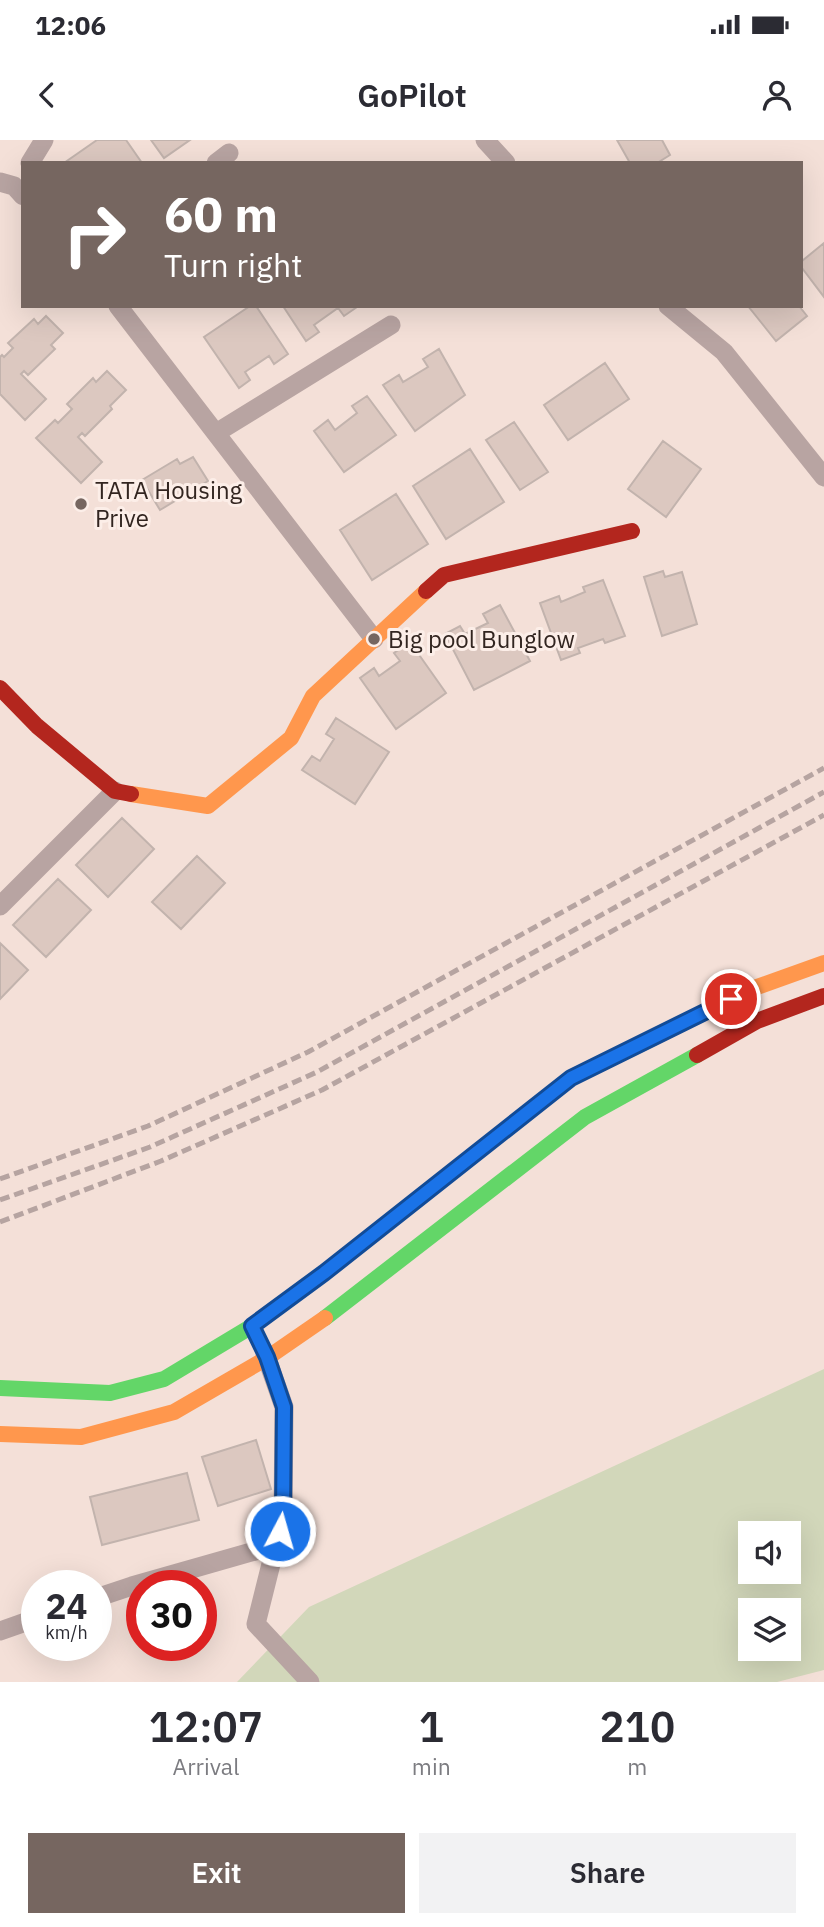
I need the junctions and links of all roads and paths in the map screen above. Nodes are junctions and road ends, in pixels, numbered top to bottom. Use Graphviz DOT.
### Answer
graph roads {
  1 [pos="44,140"];
  2 [pos="485,140"];
  3 [pos="31,161"];
  4 [pos="504,161"];
  5 [pos="120,308"];
  6 [pos="670,308"];
  7 [pos="391,325"];
  8 [pos="216,433"];
  9 [pos="824,477"];
  10 [pos="632,531"];
  11 [pos="374,639"];
  12 [pos="0,688"];
  13 [pos="114,791"];
  14 [pos="0,906"];
  15 [pos="824,963"];
  16 [pos="824,996"];
  17 [pos="252,1326"];
  18 [pos="267,1357"];
  19 [pos="0,1388"];
  20 [pos="0,1434"];
  21 [pos="276,1545"];
  22 [pos="112,1593"];
  23 [pos="21,1624"];
  24 [pos="0,1631"];
  25 [pos="310,1682"];
  1 -- 3 [label="street"];
  2 -- 4 [label="street"];
  5 -- 8 [label="street"];
  6 -- 9 [label="street"];
  7 -- 8 [label="street"];
  8 -- 11 [label="street"];
  10 -- 11 [label="main road"];
  11 -- 13 [label="main road"];
  12 -- 13 [label="main road"];
  13 -- 14 [label="street"];
  15 -- 17 [label="main road"];
  16 -- 18 [label="main road"];
  17 -- 18 [label="street"];
  17 -- 19 [label="main road"];
  18 -- 20 [label="main road"];
  18 -- 21 [label="street"];
  21 -- 22 [label="street"];
  21 -- 25 [label="street"];
  23 -- 24 [label="street"];
}
